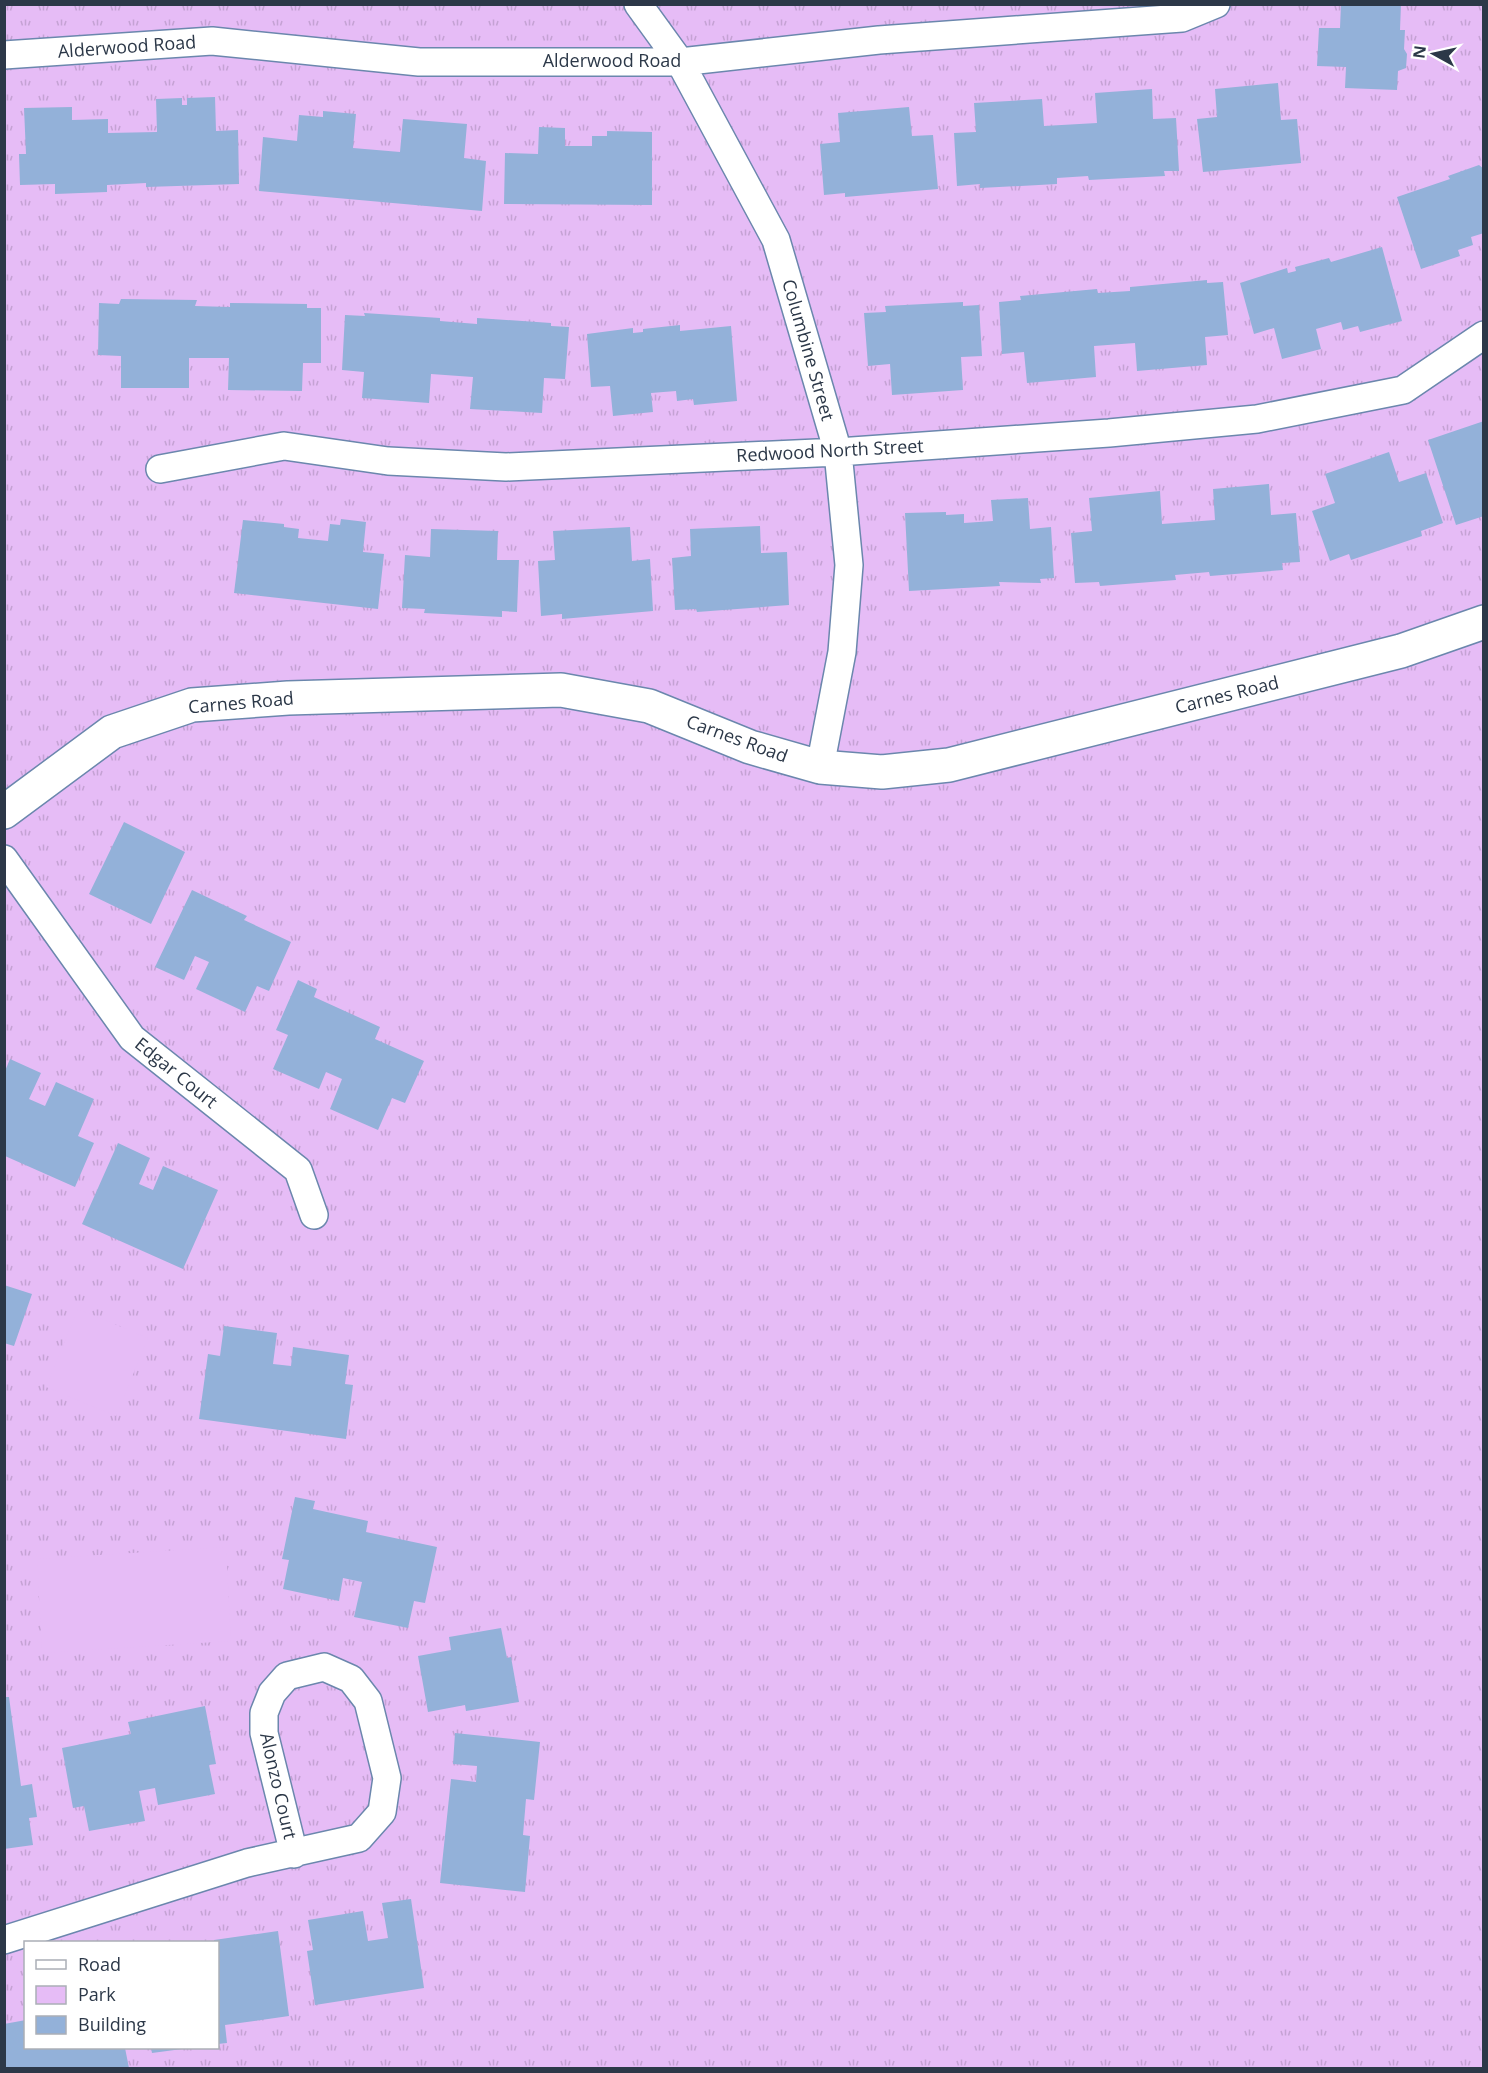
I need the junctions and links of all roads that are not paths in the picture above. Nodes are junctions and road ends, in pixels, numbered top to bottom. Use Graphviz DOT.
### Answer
graph roads {
  1 [pos="638,4"];
  2 [pos="1216,4"];
  3 [pos="4,55"];
  4 [pos="680,62"];
  5 [pos="1484,335"];
  6 [pos="837,452"];
  7 [pos="160,469"];
  8 [pos="1484,622"];
  9 [pos="820,767"];
  10 [pos="4,812"];
  11 [pos="4,859"];
  12 [pos="314,1215"];
  13 [pos="294,1854"];
  14 [pos="4,1940"];
  1 -- 4 [label="street, Columbine Street"];
  2 -- 4 [label="street, Alderwood Road"];
  3 -- 4 [label="street, Alderwood Road"];
  4 -- 6 [label="street, Columbine Street"];
  5 -- 6 [label="street, Redwood North Street"];
  6 -- 7 [label="street, Redwood North Street"];
  6 -- 9 [label="street, Columbine Street"];
  8 -- 9 [label="street, Carnes Road"];
  9 -- 10 [label="street, Carnes Road"];
  11 -- 12 [label="street, Edgar Court"];
  13 -- 13 [label="street, Alonzo Court"];
  13 -- 14 [label="street, Alonzo Court"];
}
